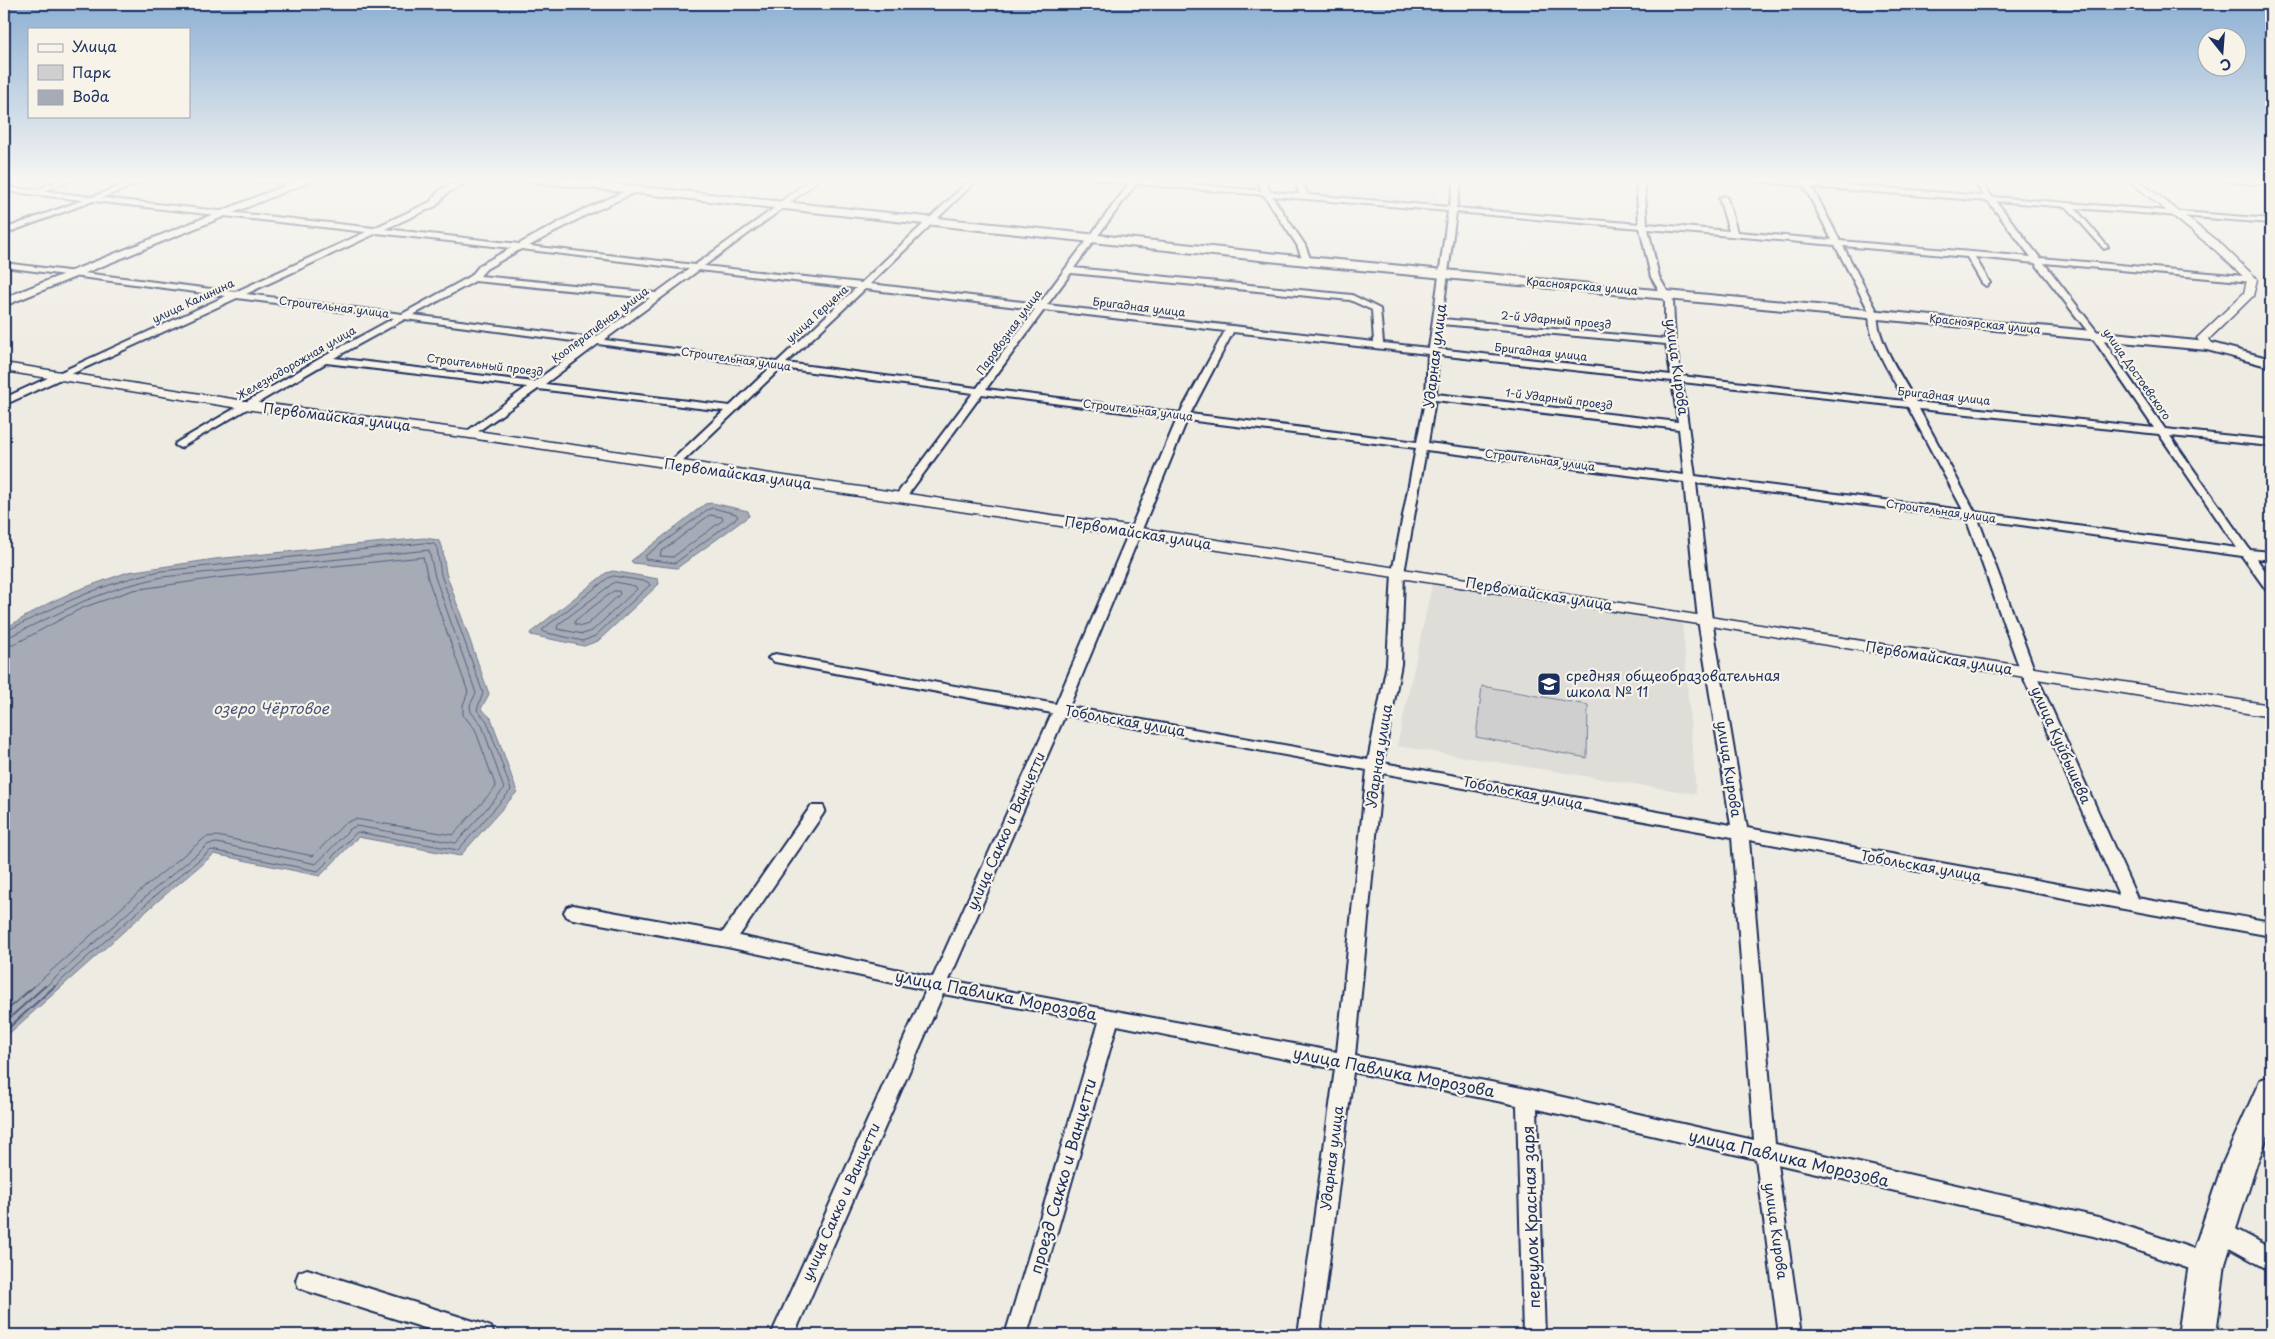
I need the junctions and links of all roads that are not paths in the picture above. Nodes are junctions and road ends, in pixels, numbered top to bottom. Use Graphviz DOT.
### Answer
graph roads {
  1 [pos="156,241"];
  2 [pos="352,241"];
  3 [pos="467,241"];
  4 [pos="532,241"];
  5 [pos="731,241"];
  6 [pos="911,241"];
  7 [pos="1090,241"];
  8 [pos="1117,241"];
  9 [pos="1298,241"];
  10 [pos="1449,241"];
  11 [pos="1646,241"];
  12 [pos="1808,241"];
  13 [pos="2024,241"];
  14 [pos="2099,241"];
  15 [pos="2211,241"];
  16 [pos="1837,244"];
  17 [pos="522,247"];
  18 [pos="2104,247"];
  19 [pos="1970,255"];
  20 [pos="1306,260"];
  21 [pos="2040,262"];
  22 [pos="4,265"];
  23 [pos="697,267"];
  24 [pos="1069,270"];
  25 [pos="75,273"];
  26 [pos="1445,273"];
  27 [pos="474,278"];
  28 [pos="2252,279"];
  29 [pos="1986,283"];
  30 [pos="866,285"];
  31 [pos="1660,293"];
  32 [pos="232,295"];
  33 [pos="656,296"];
  34 [pos="4,302"];
  35 [pos="1040,307"];
  36 [pos="1874,313"];
  37 [pos="402,316"];
  38 [pos="1439,321"];
  39 [pos="1230,329"];
  40 [pos="2095,335"];
  41 [pos="599,340"];
  42 [pos="1670,342"];
  43 [pos="1379,346"];
  44 [pos="2208,346"];
  45 [pos="1433,352"];
  46 [pos="324,360"];
  47 [pos="2271,363"];
  48 [pos="779,364"];
  49 [pos="4,367"];
  50 [pos="58,376"];
  51 [pos="1678,378"];
  52 [pos="538,384"];
  53 [pos="980,391"];
  54 [pos="1431,396"];
  55 [pos="4,402"];
  56 [pos="1912,404"];
  57 [pos="245,405"];
  58 [pos="732,409"];
  59 [pos="1184,415"];
  60 [pos="1684,426"];
  61 [pos="2162,432"];
  62 [pos="470,434"];
  63 [pos="2271,443"];
  64 [pos="1423,444"];
  65 [pos="180,445"];
  66 [pos="673,465"];
  67 [pos="1689,479"];
  68 [pos="900,498"];
  69 [pos="1971,515"];
  70 [pos="1134,532"];
  71 [pos="2246,553"];
  72 [pos="2271,556"];
  73 [pos="1398,573"];
  74 [pos="2271,588"];
  75 [pos="1705,620"];
  76 [pos="775,658"];
  77 [pos="2028,672"];
  78 [pos="1061,709"];
  79 [pos="2271,711"];
  80 [pos="1375,765"];
  81 [pos="817,810"];
  82 [pos="1740,834"];
  83 [pos="2131,903"];
  84 [pos="573,912"];
  85 [pos="2271,929"];
  86 [pos="727,940"];
  87 [pos="936,985"];
  88 [pos="1110,1016"];
  89 [pos="1345,1063"];
  90 [pos="2271,1090"];
  91 [pos="1527,1098"];
  92 [pos="1766,1152"];
  93 [pos="2219,1231"];
  94 [pos="2271,1260"];
  95 [pos="2207,1264"];
  96 [pos="307,1280"];
  97 [pos="483,1335"];
  98 [pos="782,1335"];
  99 [pos="1016,1335"];
  100 [pos="1309,1335"];
  101 [pos="1534,1335"];
  102 [pos="1790,1335"];
  103 [pos="2197,1335"];
  1 -- 25 [label="main road"];
  2 -- 32 [label="street, улица Калинина"];
  3 -- 17 [label="street, Бригадная улица"];
  4 -- 17 [label="street, Железнодорожная улица"];
  5 -- 23 [label="street, Кооперативная улица"];
  6 -- 30 [label="street, улица Герцена"];
  7 -- 24 [label="street, Паровозная улица"];
  8 -- 20 [label="main road, Красноярская улица"];
  9 -- 20 [label="street"];
  10 -- 26 [label="street, Ударная улица"];
  11 -- 31 [label="street, улица Кирова"];
  12 -- 16 [label="street"];
  13 -- 21 [label="street, улица Достоевского"];
  14 -- 18 [label="street"];
  15 -- 28 [label="street"];
  16 -- 19 [label="street"];
  16 -- 36 [label="street, улица Куйбышева"];
  17 -- 23 [label="street, Бригадная улица"];
  17 -- 27 [label="street, Железнодорожная улица"];
  19 -- 21 [label="street"];
  19 -- 29 [label="street"];
  20 -- 26 [label="main road, Красноярская улица"];
  21 -- 28 [label="street"];
  21 -- 40 [label="street, улица Достоевского"];
  22 -- 25 [label="street, Строительная улица"];
  23 -- 30 [label="street, Бригадная улица"];
  23 -- 33 [label="street, Кооперативная улица"];
  24 -- 35 [label="street, Паровозная улица"];
  24 -- 43 [label="street"];
  25 -- 32 [label="street, Строительная улица"];
  25 -- 34 [label="main road"];
  26 -- 31 [label="main road, Красноярская улица"];
  26 -- 38 [label="street, Ударная улица"];
  27 -- 33 [label="street"];
  27 -- 37 [label="street, Железнодорожная улица"];
  28 -- 44 [label="street"];
  30 -- 35 [label="street, Бригадная улица"];
  30 -- 48 [label="street, улица Герцена"];
  31 -- 36 [label="main road, Красноярская улица"];
  31 -- 42 [label="street, улица Кирова"];
  32 -- 37 [label="street, Строительная улица"];
  32 -- 50 [label="street, улица Калинина"];
  33 -- 41 [label="street, Кооперативная улица"];
  35 -- 39 [label="street, Бригадная улица"];
  35 -- 53 [label="street, Паровозная улица"];
  36 -- 40 [label="main road, Красноярская улица"];
  36 -- 56 [label="street, улица Куйбышева"];
  37 -- 41 [label="street, Строительная улица"];
  37 -- 46 [label="street, Железнодорожная улица"];
  38 -- 42 [label="street, 2-й Ударный проезд"];
  38 -- 45 [label="street, Ударная улица"];
  39 -- 43 [label="street, Бригадная улица"];
  39 -- 59 [label="street, улица Сакко и Ванцетти"];
  40 -- 44 [label="main road, Красноярская улица"];
  40 -- 61 [label="street, улица Достоевского"];
  41 -- 48 [label="street, Строительная улица"];
  41 -- 52 [label="street, Кооперативная улица"];
  42 -- 51 [label="street, улица Кирова"];
  43 -- 45 [label="street, Бригадная улица"];
  44 -- 47 [label="main road, Красноярская улица"];
  45 -- 51 [label="street, Бригадная улица"];
  45 -- 54 [label="street, Ударная улица"];
  46 -- 52 [label="street, Строительный проезд"];
  46 -- 57 [label="street, Железнодорожная улица"];
  48 -- 53 [label="street, Строительная улица"];
  48 -- 58 [label="street, улица Герцена"];
  49 -- 50 [label="street, Первомайская улица"];
  50 -- 55 [label="street, улица Калинина"];
  50 -- 57 [label="street, Первомайская улица"];
  51 -- 56 [label="street, Бригадная улица"];
  51 -- 60 [label="street, улица Кирова"];
  52 -- 58 [label="street, Строительный проезд"];
  52 -- 62 [label="street, Кооперативная улица"];
  53 -- 59 [label="street, Строительная улица"];
  53 -- 68 [label="street, Паровозная улица"];
  54 -- 60 [label="street, 1-й Ударный проезд"];
  54 -- 64 [label="street, Ударная улица"];
  56 -- 61 [label="street, Бригадная улица"];
  56 -- 69 [label="street, улица Куйбышева"];
  57 -- 62 [label="street, Первомайская улица"];
  57 -- 65 [label="street, Железнодорожная улица"];
  58 -- 66 [label="street, улица Герцена"];
  59 -- 64 [label="street, Строительная улица"];
  59 -- 70 [label="street, улица Сакко и Ванцетти"];
  60 -- 67 [label="street, улица Кирова"];
  61 -- 63 [label="street, Бригадная улица"];
  61 -- 71 [label="street, улица Достоевского"];
  62 -- 66 [label="street, Первомайская улица"];
  64 -- 67 [label="street, Строительная улица"];
  64 -- 73 [label="street, Ударная улица"];
  66 -- 68 [label="street, Первомайская улица"];
  67 -- 69 [label="street, Строительная улица"];
  67 -- 75 [label="street, улица Кирова"];
  68 -- 70 [label="street, Первомайская улица"];
  69 -- 71 [label="street, Строительная улица"];
  69 -- 77 [label="street, улица Куйбышева"];
  70 -- 73 [label="street, Первомайская улица"];
  70 -- 78 [label="street, улица Сакко и Ванцетти"];
  71 -- 72 [label="street, Строительная улица"];
  71 -- 74 [label="street, улица Достоевского"];
  73 -- 75 [label="street, Первомайская улица"];
  73 -- 80 [label="street, Ударная улица"];
  75 -- 77 [label="street, Первомайская улица"];
  75 -- 82 [label="street, улица Кирова"];
  76 -- 78 [label="street, Тобольская улица"];
  77 -- 79 [label="street, Первомайская улица"];
  77 -- 83 [label="street, улица Куйбышева"];
  78 -- 80 [label="street, Тобольская улица"];
  78 -- 87 [label="street, улица Сакко и Ванцетти"];
  80 -- 82 [label="street, Тобольская улица"];
  80 -- 89 [label="street, Ударная улица"];
  81 -- 86 [label="street"];
  82 -- 83 [label="street, Тобольская улица"];
  82 -- 92 [label="street, улица Кирова"];
  83 -- 85 [label="street, Тобольская улица"];
  84 -- 86 [label="street, улица Павлика Морозова"];
  86 -- 87 [label="street, улица Павлика Морозова"];
  87 -- 88 [label="street, улица Павлика Морозова"];
  87 -- 98 [label="street, улица Сакко и Ванцетти"];
  88 -- 89 [label="street, улица Павлика Морозова"];
  88 -- 99 [label="street, проезд Сакко и Ванцетти"];
  89 -- 91 [label="street, улица Павлика Морозова"];
  89 -- 100 [label="street, Ударная улица"];
  90 -- 93 [label="main road"];
  91 -- 92 [label="street, улица Павлика Морозова"];
  91 -- 101 [label="street, переулок Красная заря"];
  92 -- 95 [label="street, улица Павлика Морозова"];
  92 -- 102 [label="street, улица Кирова"];
  93 -- 94 [label="street"];
  93 -- 95 [label="main road"];
  95 -- 103 [label="main road"];
  96 -- 97 [label="street"];
}
